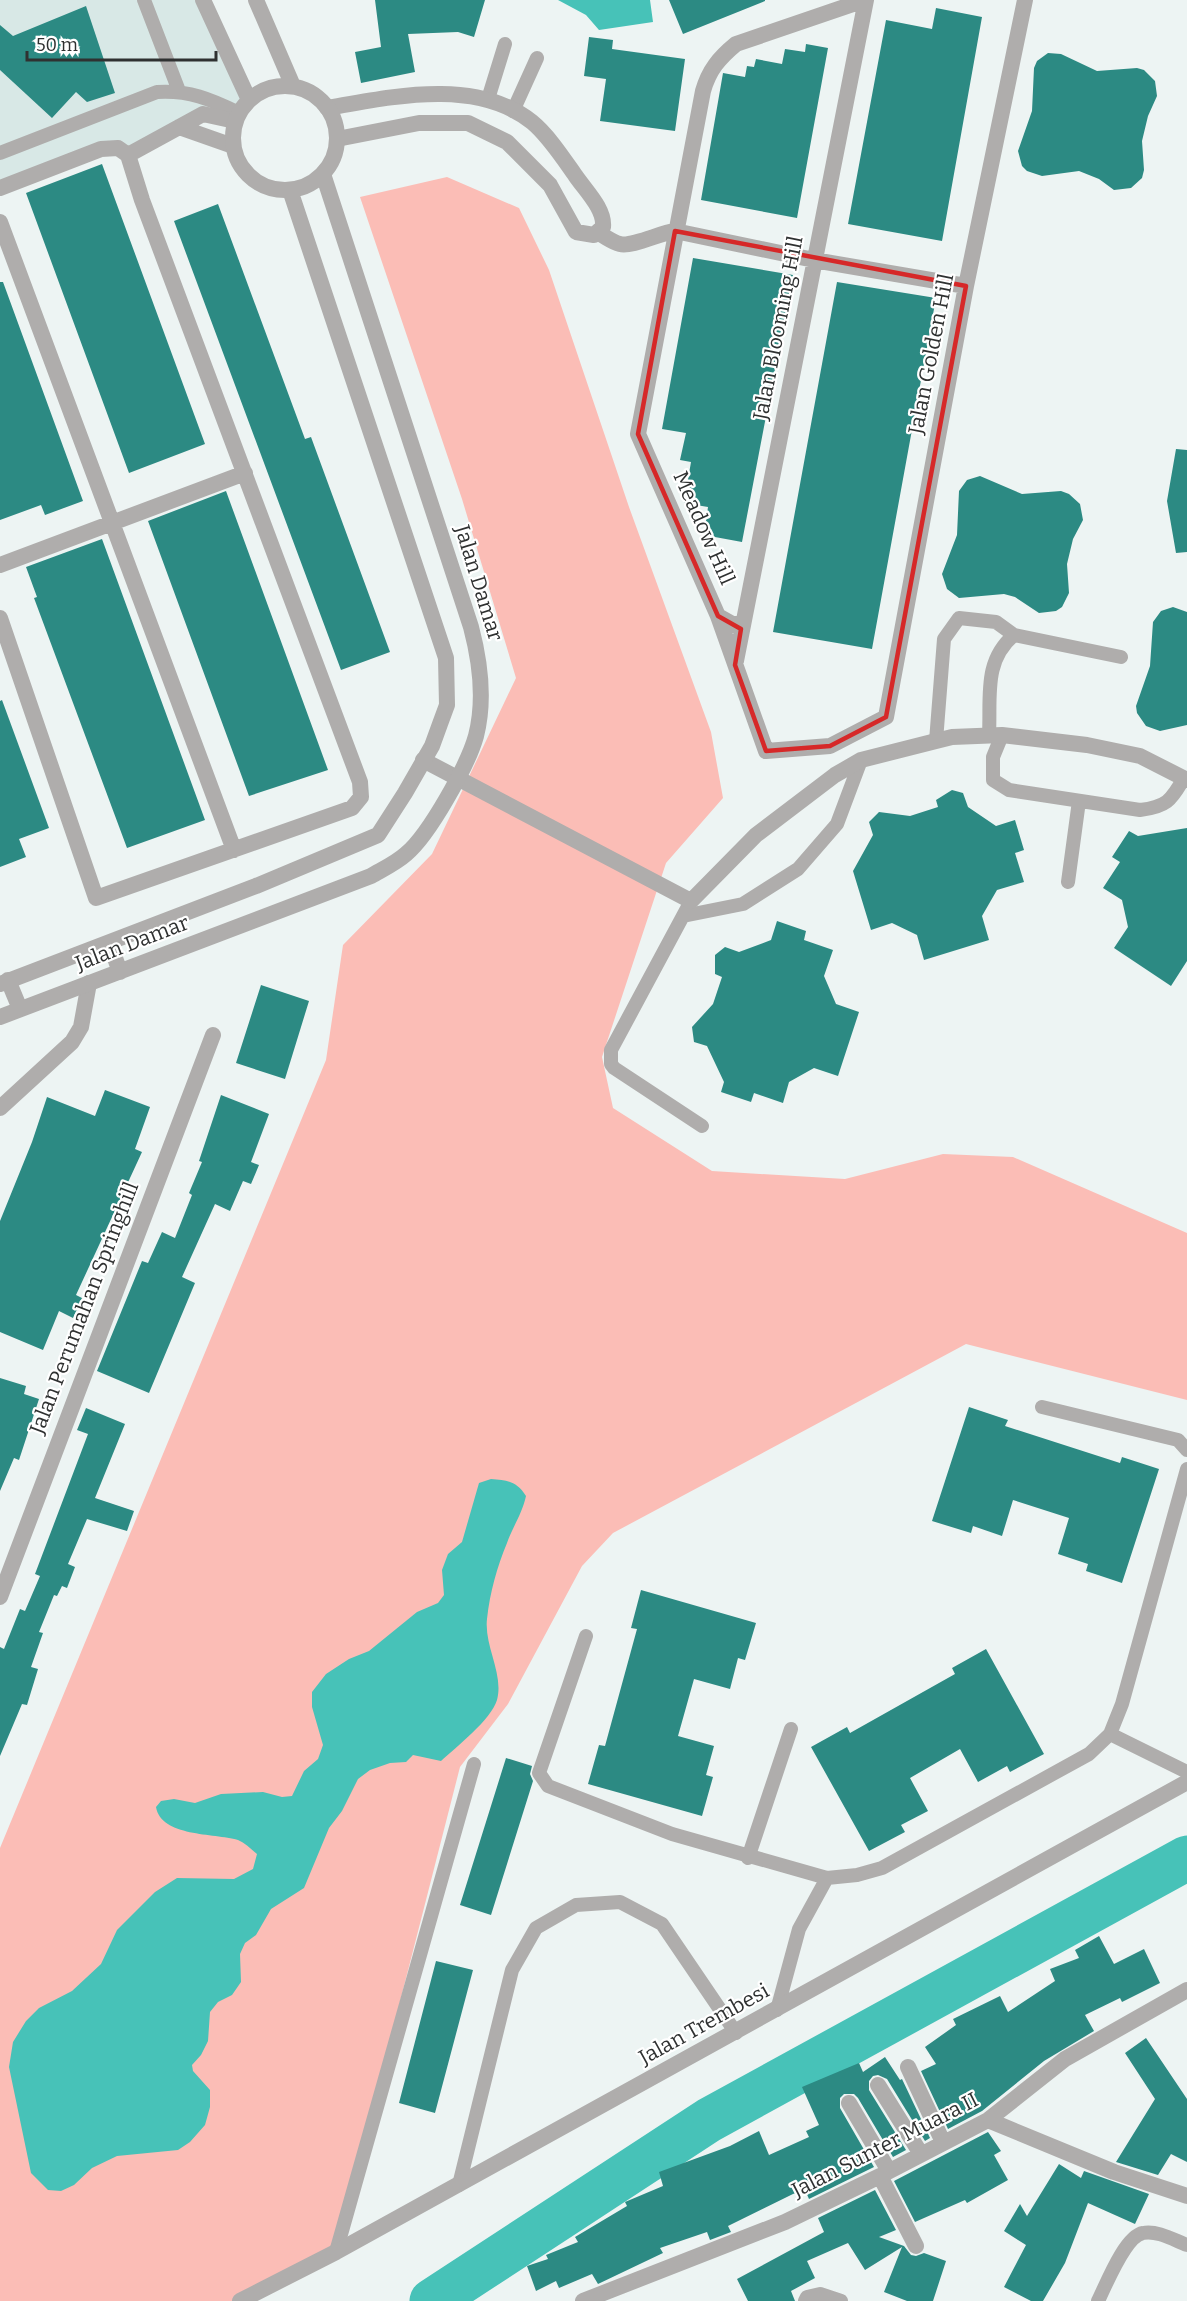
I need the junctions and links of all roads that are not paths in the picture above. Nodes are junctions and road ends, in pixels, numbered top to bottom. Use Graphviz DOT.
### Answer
graph roads {
  1 [pos="144,0"];
  2 [pos="203,0"];
  3 [pos="256,0"];
  4 [pos="866,0"];
  5 [pos="1025,0"];
  6 [pos="505,44"];
  7 [pos="537,58"];
  8 [pos="293,86"];
  9 [pos="179,91"];
  10 [pos="488,99"];
  11 [pos="327,108"];
  12 [pos="513,111"];
  13 [pos="241,112"];
  14 [pos="179,128"];
  15 [pos="337,140"];
  16 [pos="233,146"];
  17 [pos="1,149"];
  18 [pos="128,155"];
  19 [pos="322,174"];
  20 [pos="0,188"];
  21 [pos="290,190"];
  22 [pos="0,222"];
  23 [pos="675,231"];
  24 [pos="598,233"];
  25 [pos="814,260"];
  26 [pos="966,286"];
  27 [pos="245,473"];
  28 [pos="112,523"];
  29 [pos="0,565"];
  30 [pos="718,616"];
  31 [pos="0,618"];
  32 [pos="742,622"];
  33 [pos="1014,634"];
  34 [pos="1122,657"];
  35 [pos="735,666"];
  36 [pos="996,735"];
  37 [pos="936,741"];
  38 [pos="423,760"];
  39 [pos="861,760"];
  40 [pos="456,779"];
  41 [pos="1185,779"];
  42 [pos="1079,801"];
  43 [pos="234,850"];
  44 [pos="1068,882"];
  45 [pos="692,901"];
  46 [pos="683,916"];
  47 [pos="110,944"];
  48 [pos="120,972"];
  49 [pos="2,982"];
  50 [pos="90,983"];
  51 [pos="20,1009"];
  52 [pos="0,1017"];
  53 [pos="213,1035"];
  54 [pos="0,1108"];
  55 [pos="702,1126"];
  56 [pos="1042,1407"];
  57 [pos="1187,1450"];
  58 [pos="1187,1469"];
  59 [pos="0,1598"];
  60 [pos="586,1636"];
  61 [pos="791,1729"];
  62 [pos="1110,1734"];
  63 [pos="474,1764"];
  64 [pos="1187,1772"];
  65 [pos="1187,1782"];
  66 [pos="748,1858"];
  67 [pos="827,1878"];
  68 [pos="1187,1990"];
  69 [pos="777,2010"];
  70 [pos="736,2032"];
  71 [pos="908,2067"];
  72 [pos="878,2085"];
  73 [pos="849,2103"];
  74 [pos="988,2120"];
  75 [pos="943,2142"];
  76 [pos="921,2154"];
  77 [pos="885,2174"];
  78 [pos="459,2185"];
  79 [pos="1187,2196"];
  80 [pos="1187,2245"];
  81 [pos="916,2246"];
  82 [pos="336,2252"];
  83 [pos="240,2301"];
  84 [pos="583,2301"];
  85 [pos="805,2301"];
  86 [pos="842,2301"];
  87 [pos="1098,2301"];
  1 -- 9 [label="lane"];
  2 -- 13 [label="street"];
  3 -- 8 [label="street"];
  4 -- 23 [label="street"];
  4 -- 25 [label="street, Jalan Blooming Hill"];
  5 -- 26 [label="street, Jalan Golden Hill"];
  6 -- 10 [label="lane"];
  7 -- 12 [label="lane"];
  8 -- 11 [label="street"];
  8 -- 13 [label="street"];
  9 -- 13 [label="lane"];
  9 -- 17 [label="lane"];
  10 -- 11 [label="street"];
  10 -- 12 [label="street"];
  11 -- 15 [label="street"];
  12 -- 24 [label="street"];
  13 -- 14 [label="street"];
  13 -- 16 [label="street"];
  14 -- 16 [label="street"];
  14 -- 18 [label="street"];
  15 -- 19 [label="street"];
  15 -- 24 [label="street"];
  16 -- 21 [label="street"];
  18 -- 20 [label="street"];
  18 -- 27 [label="street"];
  19 -- 21 [label="street"];
  19 -- 40 [label="street, Jalan Damar"];
  21 -- 38 [label="street, Jalan Damar"];
  22 -- 28 [label="street"];
  23 -- 24 [label="street"];
  23 -- 25 [label="street"];
  23 -- 30 [label="street, Meadow Hill"];
  25 -- 26 [label="street"];
  25 -- 32 [label="street, Jalan Blooming Hill"];
  26 -- 35 [label="street, Jalan Golden Hill"];
  27 -- 28 [label="street"];
  27 -- 43 [label="street"];
  28 -- 29 [label="street"];
  28 -- 43 [label="street"];
  30 -- 32 [label="street, Meadow Hill"];
  30 -- 35 [label="street"];
  31 -- 43 [label="street"];
  32 -- 35 [label="street, Jalan Blooming Hill"];
  33 -- 34 [label="lane"];
  33 -- 36 [label="lane"];
  33 -- 37 [label="lane"];
  36 -- 37 [label="street"];
  36 -- 41 [label="street"];
  36 -- 42 [label="lane"];
  37 -- 39 [label="street"];
  38 -- 40 [label="street"];
  38 -- 47 [label="street, Jalan Damar"];
  39 -- 45 [label="street"];
  39 -- 46 [label="lane"];
  40 -- 45 [label="street"];
  40 -- 48 [label="street, Jalan Damar"];
  41 -- 42 [label="lane"];
  42 -- 44 [label="lane"];
  45 -- 46 [label="lane"];
  46 -- 55 [label="lane"];
  47 -- 48 [label="street"];
  47 -- 49 [label="street, Jalan Damar"];
  48 -- 50 [label="street, Jalan Damar"];
  49 -- 51 [label="street"];
  50 -- 51 [label="street, Jalan Damar"];
  50 -- 54 [label="street"];
  51 -- 52 [label="street, Jalan Damar"];
  53 -- 59 [label="street, Jalan Perumahan Springhill"];
  56 -- 57 [label="lane"];
  58 -- 62 [label="lane"];
  60 -- 66 [label="lane"];
  61 -- 66 [label="lane"];
  62 -- 64 [label="lane"];
  62 -- 67 [label="lane"];
  63 -- 82 [label="lane"];
  65 -- 69 [label="street, Jalan Trembesi"];
  66 -- 67 [label="lane"];
  67 -- 69 [label="lane"];
  68 -- 74 [label="street, Jalan Sunter Muara II"];
  69 -- 70 [label="street, Jalan Trembesi"];
  70 -- 78 [label="street, Jalan Trembesi"];
  70 -- 78 [label="lane"];
  71 -- 75 [label="street"];
  72 -- 76 [label="street"];
  73 -- 77 [label="street"];
  74 -- 75 [label="street, Jalan Sunter Muara II"];
  74 -- 79 [label="street"];
  75 -- 76 [label="street, Jalan Sunter Muara II"];
  76 -- 77 [label="street, Jalan Sunter Muara II"];
  77 -- 81 [label="street"];
  77 -- 84 [label="street, Jalan Sunter Muara II"];
  78 -- 82 [label="street, Jalan Trembesi"];
  80 -- 87 [label="lane"];
  82 -- 83 [label="street, Jalan Trembesi"];
  85 -- 86 [label="lane"];
}
